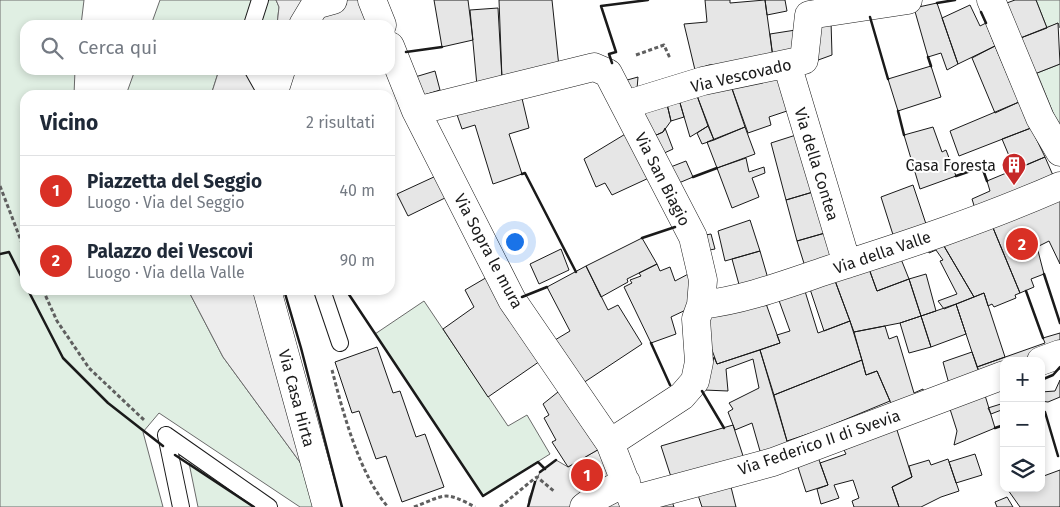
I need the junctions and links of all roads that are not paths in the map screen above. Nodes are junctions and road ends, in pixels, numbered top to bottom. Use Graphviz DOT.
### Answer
graph roads {
  1 [pos="260,0"];
  2 [pos="334,0"];
  3 [pos="372,0"];
  4 [pos="908,0"];
  5 [pos="991,0"];
  6 [pos="807,8"];
  7 [pos="254,20"];
  8 [pos="306,20"];
  9 [pos="380,20"];
  10 [pos="395,58"];
  11 [pos="787,64"];
  12 [pos="256,75"];
  13 [pos="279,75"];
  14 [pos="264,90"];
  15 [pos="275,90"];
  16 [pos="625,105"];
  17 [pos="416,111"];
  18 [pos="1060,152"];
  19 [pos="1060,186"];
  20 [pos="847,264"];
  21 [pos="268,295"];
  22 [pos="324,295"];
  23 [pos="701,305"];
  24 [pos="340,343"];
  25 [pos="1060,354"];
  26 [pos="1045,360"];
  27 [pos="1000,377"];
  28 [pos="610,443"];
  29 [pos="630,495"];
  30 [pos="181,507"];
  31 [pos="269,507"];
  32 [pos="327,507"];
  33 [pos="584,507"];
  1 -- 7 [label="lane"];
  2 -- 8 [label="street"];
  3 -- 9 [label="street"];
  4 -- 6 [label="street, Via Vescovado"];
  5 -- 18 [label="street"];
  6 -- 11 [label="street, Via Vescovado"];
  10 -- 17 [label="street, Via Sopra le mura"];
  11 -- 16 [label="street, Via Vescovado"];
  11 -- 20 [label="street, Via della Contea"];
  12 -- 14 [label="lane"];
  13 -- 15 [label="street"];
  16 -- 17 [label="street, Via San Biagio"];
  16 -- 23 [label="street, Via San Biagio"];
  17 -- 28 [label="street, Via Sopra le mura"];
  19 -- 20 [label="street, Via della Valle"];
  20 -- 23 [label="street, Via della Valle"];
  21 -- 32 [label="street, Via Casa Hirta"];
  22 -- 24 [label="lane"];
  23 -- 28 [label="street, Via San Biagio"];
  25 -- 26 [label="street"];
  27 -- 29 [label="street, Via Federico II di Svevia"];
  28 -- 29 [label="street, Via Sopra le mura"];
  29 -- 33 [label="street"];
  30 -- 31 [label="lane"];
}
